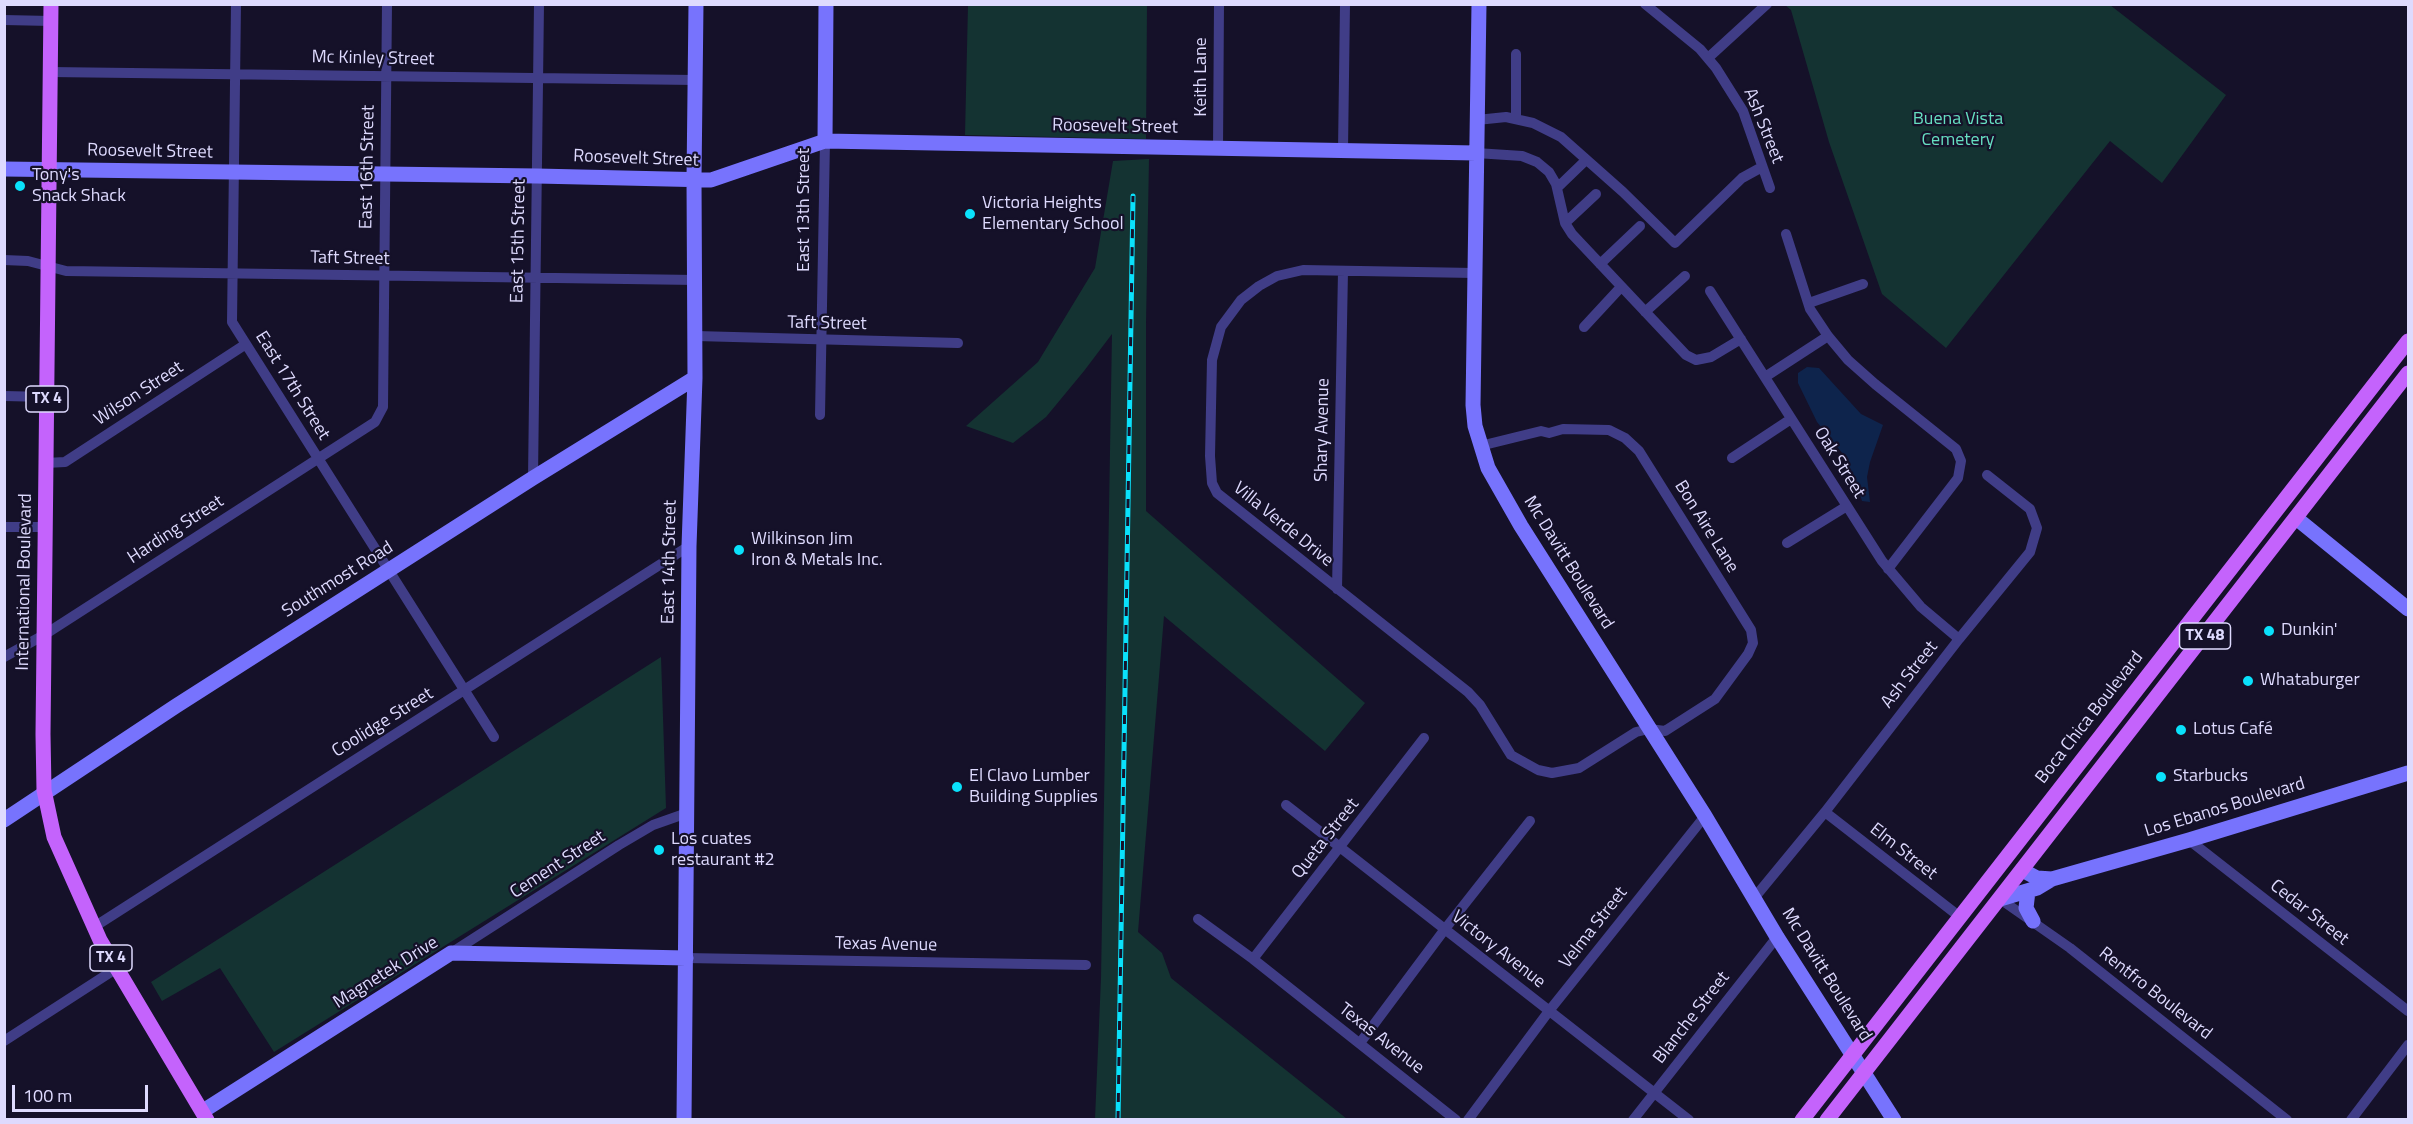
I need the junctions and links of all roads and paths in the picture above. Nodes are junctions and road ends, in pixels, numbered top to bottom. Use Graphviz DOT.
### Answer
graph roads {
  1 [pos="51,4"];
  2 [pos="236,4"];
  3 [pos="387,4"];
  4 [pos="538,4"];
  5 [pos="696,4"];
  6 [pos="826,4"];
  7 [pos="1219,4"];
  8 [pos="1345,4"];
  9 [pos="1479,4"];
  10 [pos="1646,4"];
  11 [pos="1767,4"];
  12 [pos="4,20"];
  13 [pos="51,21"];
  14 [pos="1516,54"];
  15 [pos="1708,58"];
  16 [pos="50,72"];
  17 [pos="235,74"];
  18 [pos="386,76"];
  19 [pos="538,78"];
  20 [pos="695,80"];
  21 [pos="1516,119"];
  22 [pos="1477,120"];
  23 [pos="825,141"];
  24 [pos="1218,149"];
  25 [pos="1343,150"];
  26 [pos="1476,153"];
  27 [pos="1586,160"];
  28 [pos="1762,167"];
  29 [pos="4,169"];
  30 [pos="49,169"];
  31 [pos="234,172"];
  32 [pos="385,174"];
  33 [pos="537,176"];
  34 [pos="694,179"];
  35 [pos="1557,188"];
  36 [pos="1770,188"];
  37 [pos="1596,194"];
  38 [pos="1565,224"];
  39 [pos="1640,226"];
  40 [pos="1786,234"];
  41 [pos="4,261"];
  42 [pos="1600,264"];
  43 [pos="48,268"];
  44 [pos="1342,271"];
  45 [pos="233,273"];
  46 [pos="1474,273"];
  47 [pos="384,276"];
  48 [pos="1685,276"];
  49 [pos="535,278"];
  50 [pos="696,280"];
  51 [pos="1863,284"];
  52 [pos="1621,287"];
  53 [pos="1710,291"];
  54 [pos="1809,303"];
  55 [pos="1645,312"];
  56 [pos="1584,327"];
  57 [pos="696,336"];
  58 [pos="1828,336"];
  59 [pos="1741,339"];
  60 [pos="823,340"];
  61 [pos="2409,341"];
  62 [pos="958,343"];
  63 [pos="246,344"];
  64 [pos="2409,373"];
  65 [pos="1765,377"];
  66 [pos="695,378"];
  67 [pos="2370,391"];
  68 [pos="4,396"];
  69 [pos="47,396"];
  70 [pos="820,416"];
  71 [pos="1791,419"];
  72 [pos="364,429"];
  73 [pos="1480,446"];
  74 [pos="318,458"];
  75 [pos="1732,458"];
  76 [pos="46,463"];
  77 [pos="1987,475"];
  78 [pos="533,478"];
  79 [pos="1846,506"];
  80 [pos="2274,515"];
  81 [pos="2296,518"];
  82 [pos="4,527"];
  83 [pos="45,527"];
  84 [pos="1787,543"];
  85 [pos="688,546"];
  86 [pos="1888,569"];
  87 [pos="390,571"];
  88 [pos="1337,589"];
  89 [pos="2409,609"];
  90 [pos="44,635"];
  91 [pos="1959,639"];
  92 [pos="2198,644"];
  93 [pos="4,657"];
  94 [pos="464,691"];
  95 [pos="1649,729"];
  96 [pos="494,737"];
  97 [pos="1424,738"];
  98 [pos="2408,772"];
  99 [pos="45,794"];
  100 [pos="1287,805"];
  101 [pos="1825,812"];
  102 [pos="687,813"];
  103 [pos="1705,816"];
  104 [pos="4,820"];
  105 [pos="1530,821"];
  106 [pos="2189,840"];
  107 [pos="1341,847"];
  108 [pos="2022,870"];
  109 [pos="2052,879"];
  110 [pos="2028,891"];
  111 [pos="1755,897"];
  112 [pos="2000,899"];
  113 [pos="1960,917"];
  114 [pos="1198,919"];
  115 [pos="2033,921"];
  116 [pos="94,927"];
  117 [pos="1445,929"];
  118 [pos="1777,937"];
  119 [pos="451,954"];
  120 [pos="686,958"];
  121 [pos="1253,959"];
  122 [pos="1086,965"];
  123 [pos="117,968"];
  124 [pos="1550,1011"];
  125 [pos="2409,1011"];
  126 [pos="4,1041"];
  127 [pos="1360,1043"];
  128 [pos="2409,1044"];
  129 [pos="1853,1055"];
  130 [pos="1864,1072"];
  131 [pos="1654,1093"];
  132 [pos="205,1115"];
  133 [pos="684,1119"];
  134 [pos="1456,1119"];
  135 [pos="1468,1119"];
  136 [pos="1633,1119"];
  137 [pos="1689,1119"];
  138 [pos="1802,1119"];
  139 [pos="1827,1119"];
  140 [pos="1894,1119"];
  141 [pos="2287,1119"];
  142 [pos="2351,1119"];
  1 -- 13 [label="main road, International Boulevard / TX 4"];
  2 -- 17 [label="street, East 17th Street"];
  3 -- 18 [label="street, East 16th Street"];
  4 -- 19 [label="street, East 15th Street"];
  5 -- 20 [label="street, East 14th Street"];
  6 -- 23 [label="street, East 13th Street"];
  7 -- 24 [label="street, Keith Lane"];
  8 -- 25 [label="street"];
  9 -- 22 [label="street, Mc Davitt Boulevard"];
  10 -- 15 [label="street, Ash Street"];
  11 -- 15 [label="street"];
  12 -- 13 [label="street"];
  13 -- 16 [label="main road, International Boulevard / TX 4"];
  14 -- 21 [label="street"];
  15 -- 28 [label="street, Ash Street"];
  16 -- 17 [label="street, Mc Kinley Street"];
  16 -- 30 [label="main road, International Boulevard / TX 4"];
  17 -- 18 [label="street, Mc Kinley Street"];
  17 -- 31 [label="street, East 17th Street"];
  18 -- 19 [label="street, Mc Kinley Street"];
  18 -- 32 [label="street, East 16th Street"];
  19 -- 20 [label="street, Mc Kinley Street"];
  19 -- 33 [label="street, East 15th Street"];
  20 -- 34 [label="street, East 14th Street"];
  21 -- 22 [label="street"];
  21 -- 27 [label="street"];
  22 -- 26 [label="street, Mc Davitt Boulevard"];
  23 -- 24 [label="street, Roosevelt Street"];
  23 -- 34 [label="street, Roosevelt Street"];
  23 -- 60 [label="street, East 13th Street"];
  24 -- 25 [label="street, Roosevelt Street"];
  25 -- 26 [label="street, Roosevelt Street"];
  26 -- 35 [label="street"];
  26 -- 46 [label="street, Mc Davitt Boulevard"];
  27 -- 28 [label="street"];
  27 -- 35 [label="street"];
  28 -- 36 [label="street, Ash Street"];
  29 -- 30 [label="street, Roosevelt Street"];
  30 -- 31 [label="street, Roosevelt Street"];
  30 -- 43 [label="main road, International Boulevard / TX 4"];
  31 -- 32 [label="street, Roosevelt Street"];
  31 -- 45 [label="street, East 17th Street"];
  32 -- 33 [label="street, Roosevelt Street"];
  32 -- 47 [label="street, East 16th Street"];
  33 -- 34 [label="street, Roosevelt Street"];
  33 -- 49 [label="street, East 15th Street"];
  34 -- 50 [label="street, East 14th Street"];
  35 -- 38 [label="street"];
  37 -- 38 [label="street"];
  38 -- 42 [label="street"];
  39 -- 42 [label="street"];
  40 -- 54 [label="street"];
  41 -- 43 [label="street, Taft Street"];
  42 -- 52 [label="street"];
  43 -- 45 [label="street, Taft Street"];
  43 -- 69 [label="main road, International Boulevard / TX 4"];
  44 -- 46 [label="street, Villa Verde Drive"];
  44 -- 88 [label="street, Shary Avenue"];
  44 -- 88 [label="street, Villa Verde Drive"];
  45 -- 47 [label="street, Taft Street"];
  45 -- 63 [label="street, East 17th Street"];
  46 -- 73 [label="street, Mc Davitt Boulevard"];
  47 -- 49 [label="street, Taft Street"];
  47 -- 72 [label="street, East 16th Street"];
  48 -- 55 [label="street"];
  49 -- 50 [label="street, Taft Street"];
  49 -- 78 [label="street, East 15th Street"];
  50 -- 57 [label="street, East 14th Street"];
  51 -- 54 [label="street"];
  52 -- 55 [label="street"];
  52 -- 56 [label="street"];
  53 -- 59 [label="street, Oak Street"];
  54 -- 58 [label="street"];
  55 -- 59 [label="street"];
  57 -- 60 [label="street, Taft Street"];
  57 -- 66 [label="street, East 14th Street"];
  58 -- 65 [label="street"];
  58 -- 86 [label="street"];
  59 -- 65 [label="street, Oak Street"];
  60 -- 62 [label="street, Taft Street"];
  60 -- 70 [label="street, East 13th Street"];
  61 -- 67 [label="main road, Boca Chica Boulevard / TX 48"];
  63 -- 74 [label="street, East 17th Street"];
  63 -- 76 [label="street, Wilson Street"];
  64 -- 81 [label="main road, TX 48"];
  65 -- 71 [label="street, Oak Street"];
  66 -- 78 [label="street, Southmost Road"];
  66 -- 85 [label="street, East 14th Street"];
  67 -- 80 [label="main road, Boca Chica Boulevard / TX 48"];
  67 -- 81 [label="main road"];
  68 -- 69 [label="street"];
  69 -- 76 [label="main road, International Boulevard / TX 4"];
  71 -- 75 [label="street"];
  71 -- 79 [label="street, Oak Street"];
  72 -- 74 [label="street, Harding Street"];
  73 -- 95 [label="street, Mc Davitt Boulevard"];
  73 -- 95 [label="street, Bon Aire Lane"];
  74 -- 87 [label="street, East 17th Street"];
  74 -- 90 [label="street, Harding Street"];
  76 -- 83 [label="main road, International Boulevard / TX 4"];
  77 -- 91 [label="street, Ash Street"];
  78 -- 87 [label="street, Southmost Road"];
  79 -- 84 [label="street"];
  79 -- 86 [label="street, Oak Street"];
  80 -- 92 [label="main road"];
  80 -- 113 [label="main road, Boca Chica Boulevard / TX 48"];
  81 -- 89 [label="street"];
  81 -- 92 [label="main road, TX 48"];
  82 -- 83 [label="street"];
  83 -- 90 [label="main road, International Boulevard / TX 4"];
  85 -- 94 [label="street, Coolidge Street"];
  85 -- 102 [label="street, East 14th Street"];
  86 -- 91 [label="street, Oak Street"];
  87 -- 94 [label="street, East 17th Street"];
  87 -- 99 [label="street, Southmost Road"];
  88 -- 95 [label="street, Villa Verde Drive"];
  90 -- 93 [label="street, Harding Street"];
  90 -- 99 [label="main road, International Boulevard / TX 4"];
  91 -- 101 [label="street, Ash Street"];
  92 -- 108 [label="main road, TX 48"];
  94 -- 96 [label="street, East 17th Street"];
  94 -- 116 [label="street, Coolidge Street"];
  95 -- 103 [label="street, Mc Davitt Boulevard"];
  97 -- 107 [label="street, Queta Street"];
  98 -- 106 [label="street, Los Ebanos Boulevard"];
  99 -- 104 [label="street, Southmost Road"];
  99 -- 116 [label="main road, International Boulevard / TX 4"];
  100 -- 107 [label="street, Victory Avenue"];
  101 -- 111 [label="street, Ash Street"];
  101 -- 113 [label="street, Elm Street"];
  102 -- 119 [label="street, Cement Street"];
  102 -- 120 [label="street, East 14th Street"];
  103 -- 111 [label="street, Mc Davitt Boulevard"];
  103 -- 124 [label="street, Velma Street"];
  105 -- 117 [label="street"];
  106 -- 109 [label="street, Los Ebanos Boulevard"];
  106 -- 125 [label="street, Cedar Street"];
  107 -- 117 [label="street, Victory Avenue"];
  107 -- 121 [label="street, Queta Street"];
  108 -- 109 [label="street"];
  108 -- 112 [label="main road, TX 48"];
  109 -- 110 [label="street, Los Ebanos Boulevard"];
  110 -- 112 [label="street, Los Ebanos Boulevard"];
  110 -- 115 [label="street"];
  111 -- 118 [label="street, Mc Davitt Boulevard"];
  112 -- 115 [label="street, Rentfro Boulevard"];
  112 -- 130 [label="main road, TX 48"];
  113 -- 129 [label="main road, Boca Chica Boulevard / TX 48"];
  114 -- 121 [label="street, Texas Avenue"];
  115 -- 141 [label="street, Rentfro Boulevard"];
  116 -- 123 [label="main road, International Boulevard / TX 4"];
  117 -- 124 [label="street, Victory Avenue"];
  117 -- 127 [label="street"];
  118 -- 129 [label="street, Mc Davitt Boulevard"];
  118 -- 131 [label="street, Blanche Street"];
  119 -- 120 [label="street, Magnetek Drive"];
  119 -- 132 [label="street, Magnetek Drive"];
  120 -- 122 [label="street, Texas Avenue"];
  120 -- 133 [label="street, East 14th Street"];
  121 -- 127 [label="street, Texas Avenue"];
  123 -- 126 [label="street"];
  123 -- 132 [label="main road, International Boulevard / TX 4"];
  124 -- 131 [label="street, Victory Avenue"];
  124 -- 135 [label="street, Velma Street"];
  127 -- 134 [label="street, Texas Avenue"];
  128 -- 142 [label="street"];
  129 -- 130 [label="street, Mc Davitt Boulevard"];
  129 -- 138 [label="main road, Boca Chica Boulevard / TX 48"];
  130 -- 139 [label="main road, TX 48"];
  130 -- 140 [label="street, Mc Davitt Boulevard"];
  131 -- 136 [label="street, Blanche Street"];
  131 -- 137 [label="street, Victory Avenue"];
}
